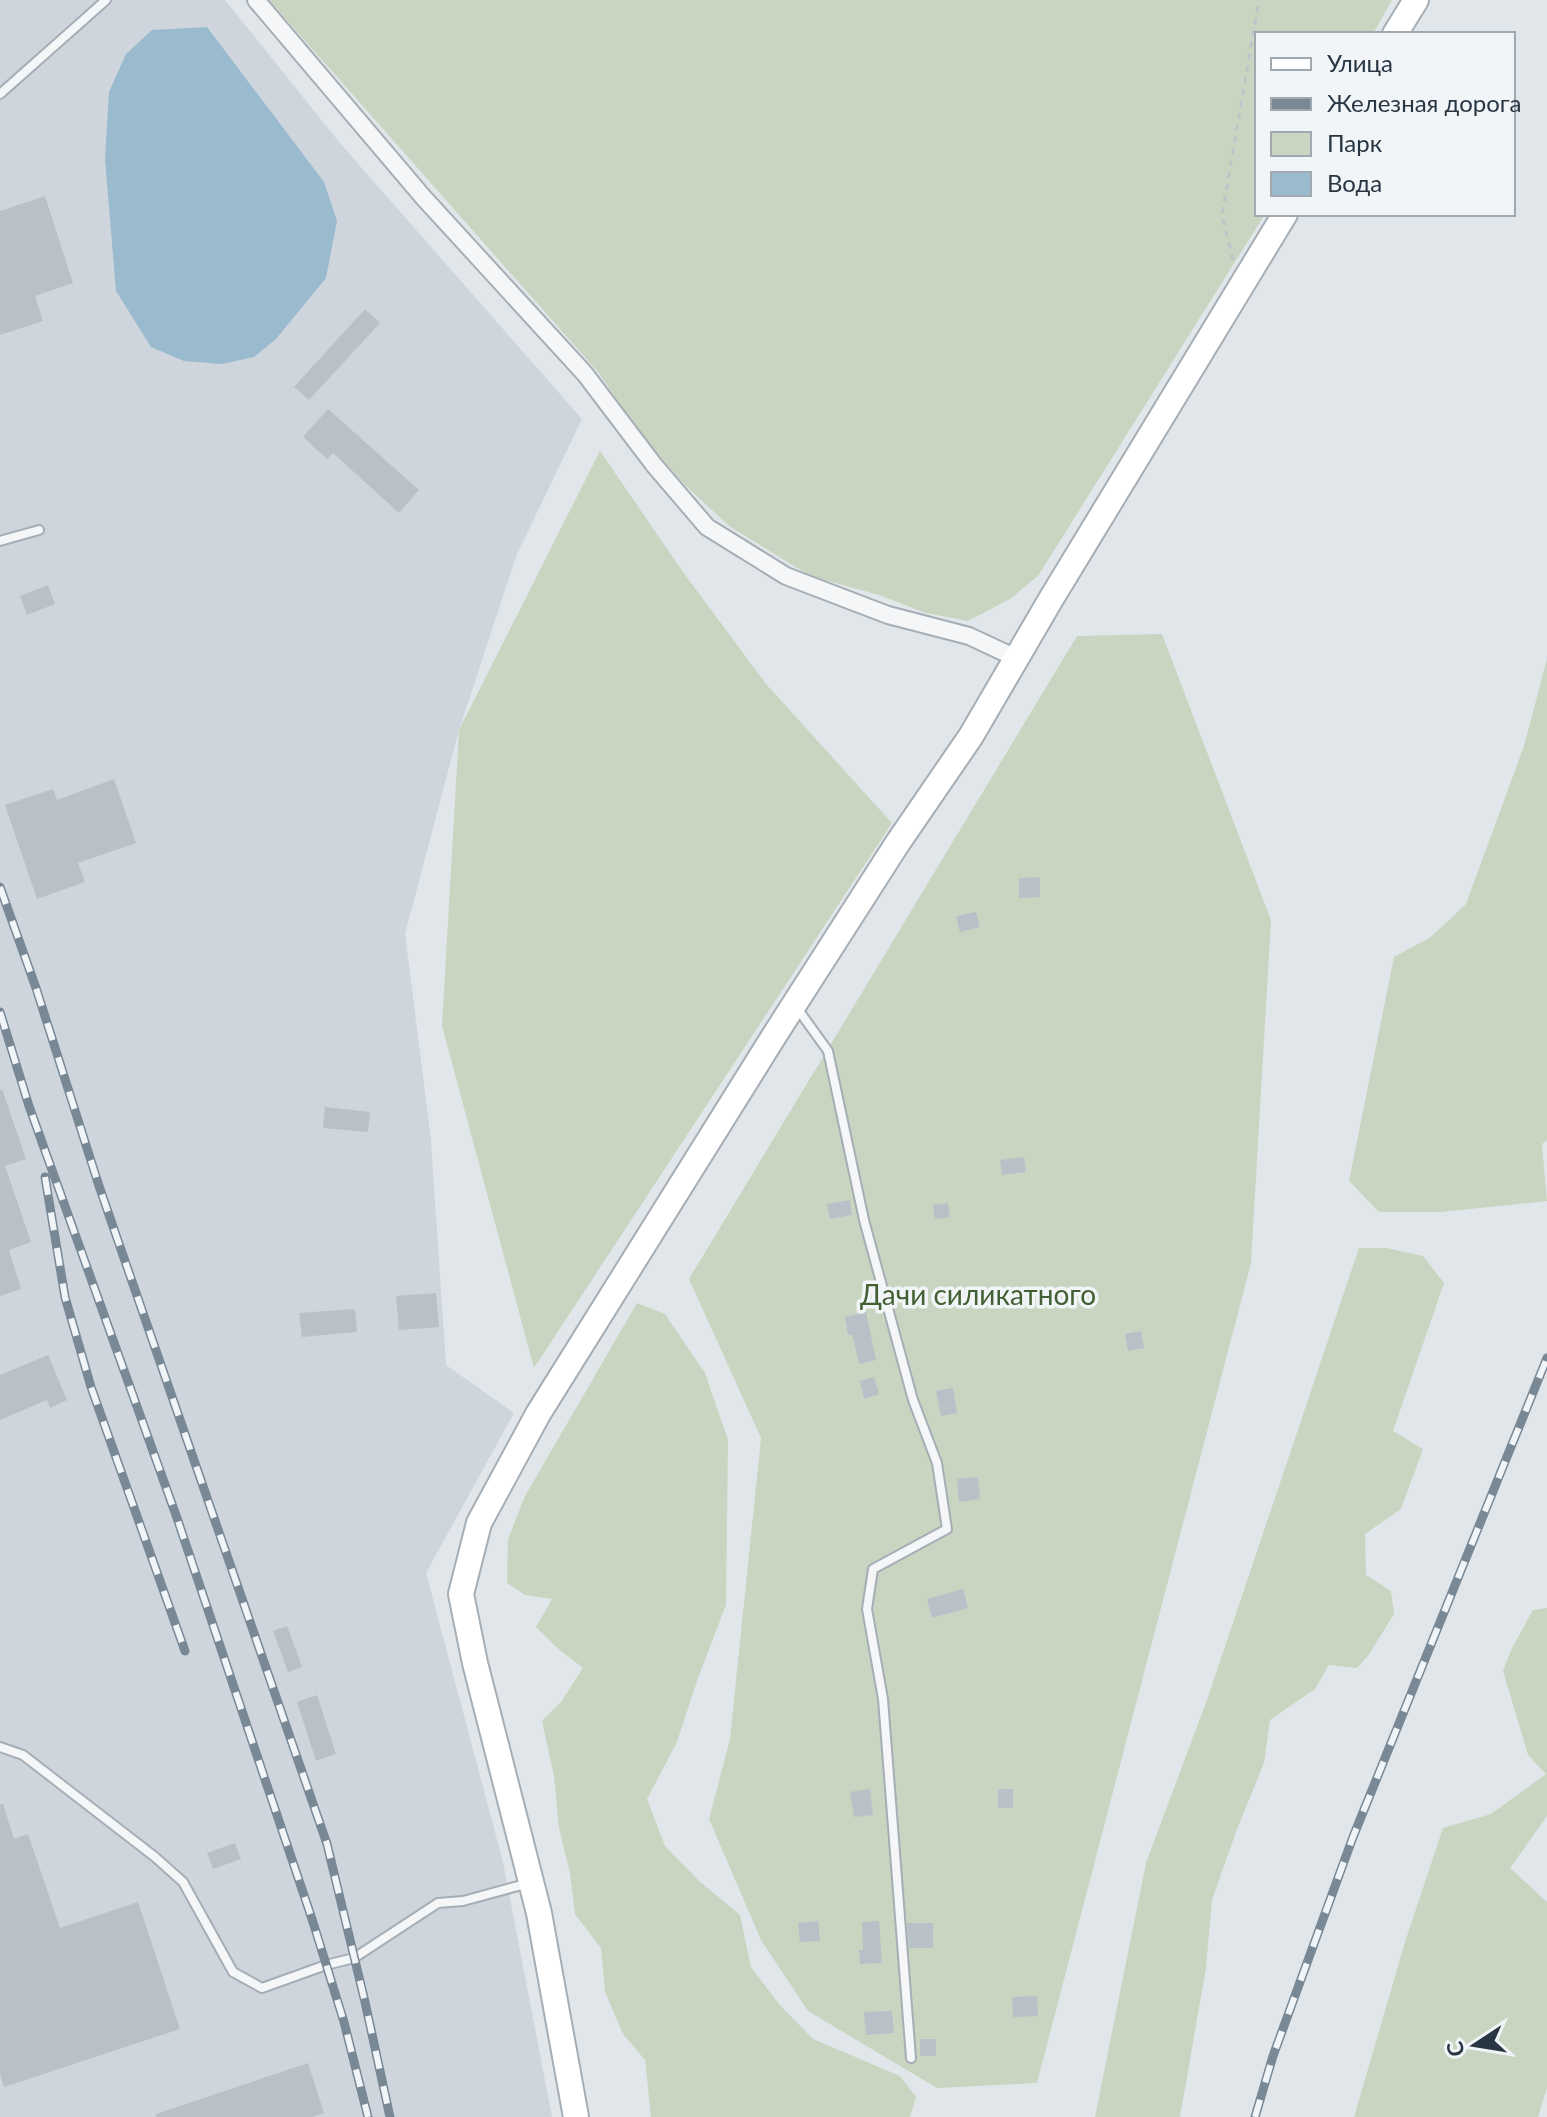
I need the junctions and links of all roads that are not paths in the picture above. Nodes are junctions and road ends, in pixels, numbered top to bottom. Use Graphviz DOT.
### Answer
graph roads {
  1 [pos="106,0"];
  2 [pos="256,0"];
  3 [pos="1416,0"];
  4 [pos="1396,32"];
  5 [pos="0,94"];
  6 [pos="1284,216"];
  7 [pos="39,530"];
  8 [pos="0,541"];
  9 [pos="1016,658"];
  10 [pos="794,1004"];
  11 [pos="0,1747"];
  12 [pos="531,1882"];
  13 [pos="911,2058"];
  14 [pos="576,2117"];
  1 -- 5 [label="lane"];
  2 -- 9 [label="street"];
  3 -- 4 [label="street"];
  6 -- 9 [label="street"];
  7 -- 8 [label="lane"];
  9 -- 10 [label="street"];
  10 -- 12 [label="street"];
  10 -- 13 [label="lane"];
  11 -- 12 [label="lane"];
  12 -- 14 [label="street"];
}
